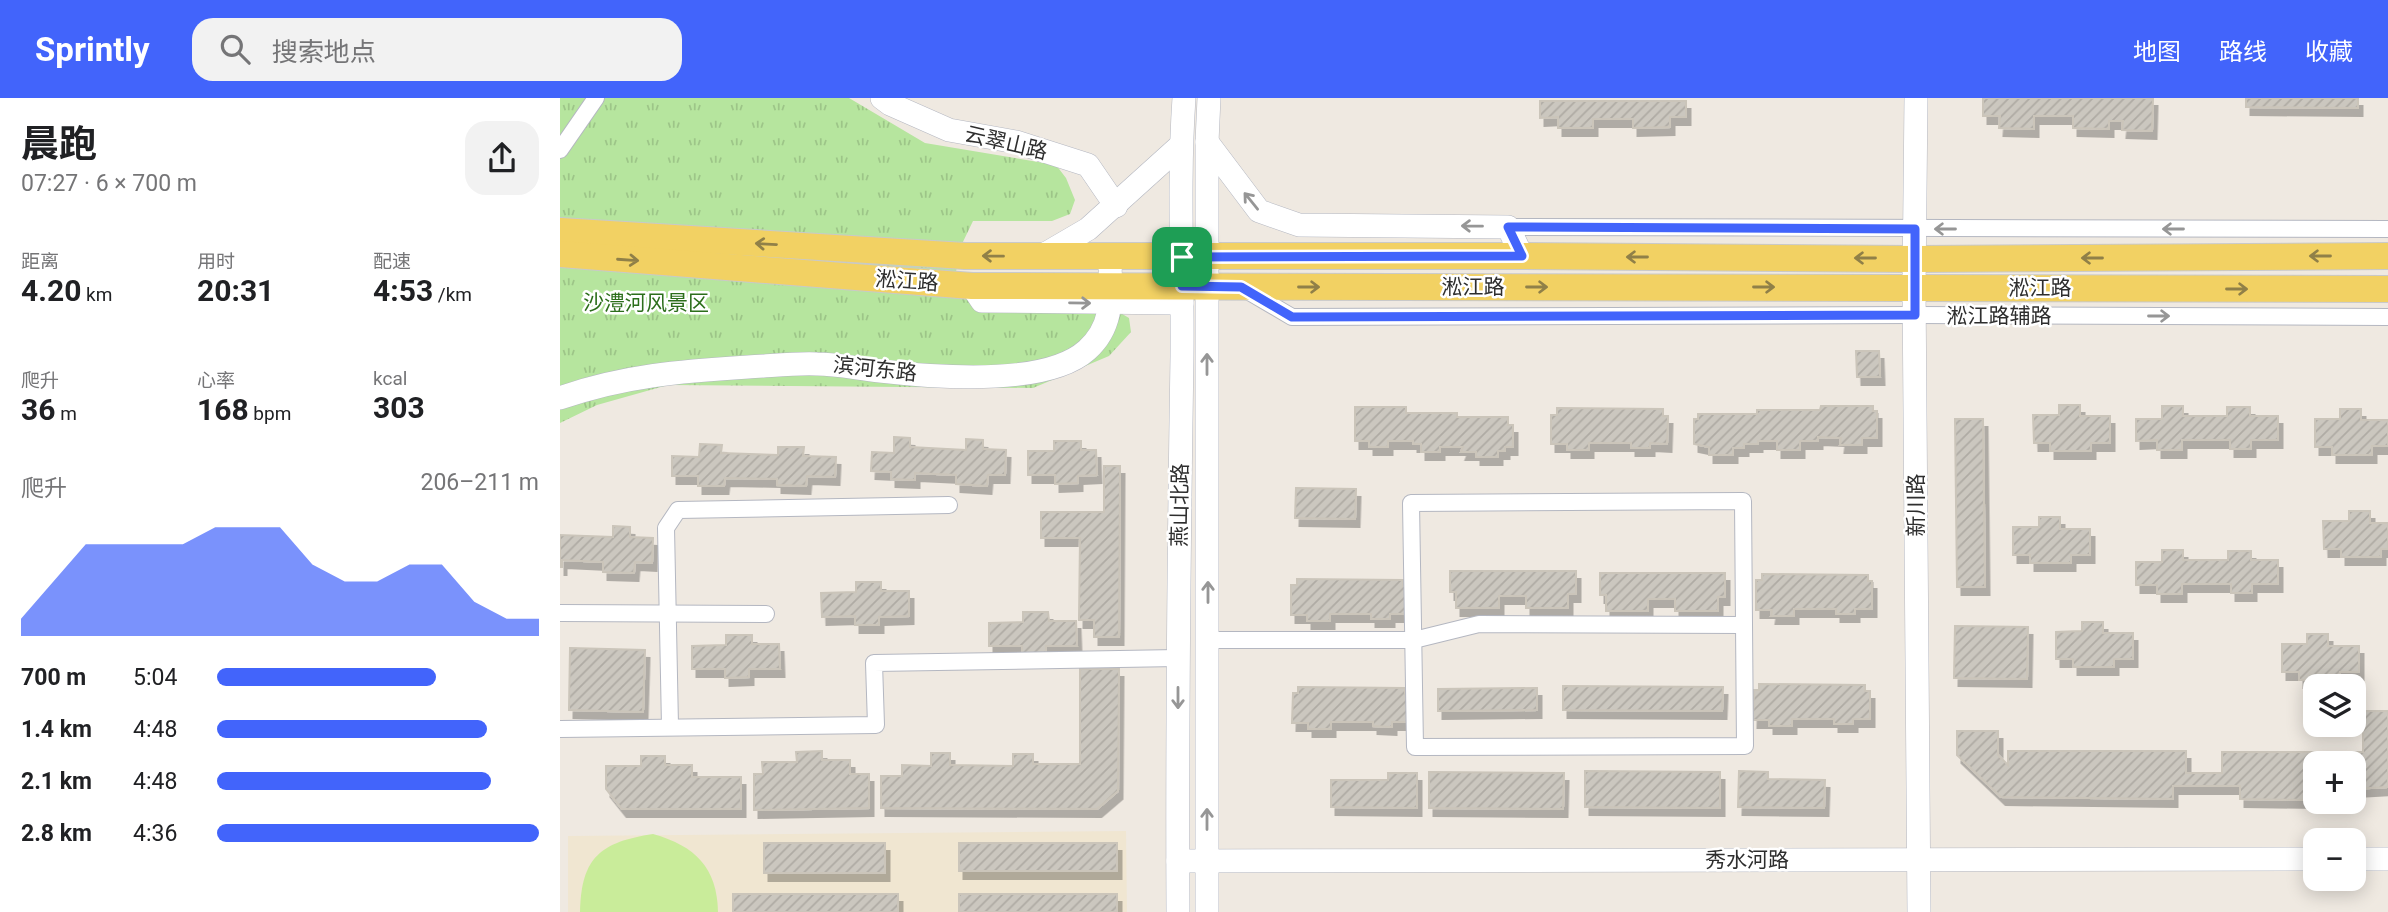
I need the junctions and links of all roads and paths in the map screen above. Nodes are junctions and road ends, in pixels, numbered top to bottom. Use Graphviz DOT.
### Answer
graph roads {
  1 [pos="596,98"];
  2 [pos="882,98"];
  3 [pos="1184,98"];
  4 [pos="1209,98"];
  5 [pos="1916,98"];
  6 [pos="1207,142"];
  7 [pos="1181,145"];
  8 [pos="560,149"];
  9 [pos="1116,206"];
  10 [pos="1508,227"];
  11 [pos="1915,229"];
  12 [pos="2388,229"];
  13 [pos="560,231"];
  14 [pos="560,254"];
  15 [pos="1522,256"];
  16 [pos="2388,256"];
  17 [pos="1040,257"];
  18 [pos="1110,257"];
  19 [pos="1195,257"];
  20 [pos="1914,259"];
  21 [pos="1241,287"];
  22 [pos="1914,287"];
  23 [pos="2388,289"];
  24 [pos="1191,292"];
  25 [pos="1110,295"];
  26 [pos="1915,315"];
  27 [pos="2388,317"];
  28 [pos="560,398"];
  29 [pos="949,506"];
  30 [pos="560,613"];
  31 [pos="668,613"];
  32 [pos="766,614"];
  33 [pos="1744,625"];
  34 [pos="1208,640"];
  35 [pos="1414,640"];
  36 [pos="1178,658"];
  37 [pos="670,726"];
  38 [pos="560,729"];
  39 [pos="2303,859"];
  40 [pos="2366,859"];
  41 [pos="2388,859"];
  42 [pos="1919,860"];
  43 [pos="1178,861"];
  44 [pos="1207,861"];
  45 [pos="1178,912"];
  46 [pos="1207,912"];
  47 [pos="1919,912"];
  1 -- 8 [label="street"];
  2 -- 9 [label="street, 云翠山路"];
  3 -- 7 [label="street, 燕山北路"];
  4 -- 6 [label="street, 燕山北路"];
  5 -- 11 [label="street, 新川路"];
  10 -- 6 [label="street, one-way"];
  6 -- 19 [label="street, 燕山北路"];
  7 -- 9 [label="street"];
  7 -- 19 [label="street, 燕山北路"];
  9 -- 17 [label="street"];
  10 -- 11 [label="street"];
  10 -- 15 [label="street"];
  12 -- 11 [label="street, one-way"];
  11 -- 20 [label="street, 新川路"];
  17 -- 13 [label="main road, 淞江路, one-way"];
  14 -- 25 [label="main road, 淞江路, one-way"];
  15 -- 19 [label="main road, 淞江路"];
  20 -- 15 [label="main road, 淞江路, one-way"];
  16 -- 20 [label="main road, 淞江路, one-way"];
  17 -- 18 [label="main road, 淞江路"];
  18 -- 19 [label="main road, 淞江路"];
  18 -- 25 [label="street, 滨河东路"];
  19 -- 24 [label="street, 燕山北路"];
  20 -- 22 [label="street, 新川路"];
  21 -- 22 [label="main road, 淞江路, one-way"];
  21 -- 24 [label="main road, 淞江路"];
  21 -- 26 [label="street, 淞江路辅路"];
  22 -- 23 [label="main road, 淞江路, one-way"];
  22 -- 26 [label="street, 新川路"];
  24 -- 25 [label="main road, 淞江路"];
  34 -- 24 [label="street, 燕山北路, one-way"];
  24 -- 36 [label="street, 燕山北路"];
  25 -- 28 [label="street, 滨河东路"];
  26 -- 27 [label="street, 淞江路辅路, one-way"];
  26 -- 42 [label="street, 新川路"];
  29 -- 31 [label="street"];
  30 -- 31 [label="street"];
  31 -- 32 [label="street"];
  31 -- 37 [label="street"];
  33 -- 35 [label="street"];
  33 -- 35 [label="street"];
  33 -- 35 [label="street"];
  34 -- 35 [label="street"];
  44 -- 34 [label="street, 燕山北路, one-way"];
  36 -- 37 [label="street"];
  36 -- 43 [label="street, 燕山北路, one-way"];
  37 -- 38 [label="street"];
  39 -- 42 [label="street, 秀水河路"];
  40 -- 41 [label="street"];
  42 -- 44 [label="street, 秀水河路"];
  42 -- 47 [label="street, 新川路"];
  43 -- 44 [label="street, 秀水河路"];
  43 -- 45 [label="street, 燕山北路"];
  44 -- 46 [label="street, 燕山北路"];
}
